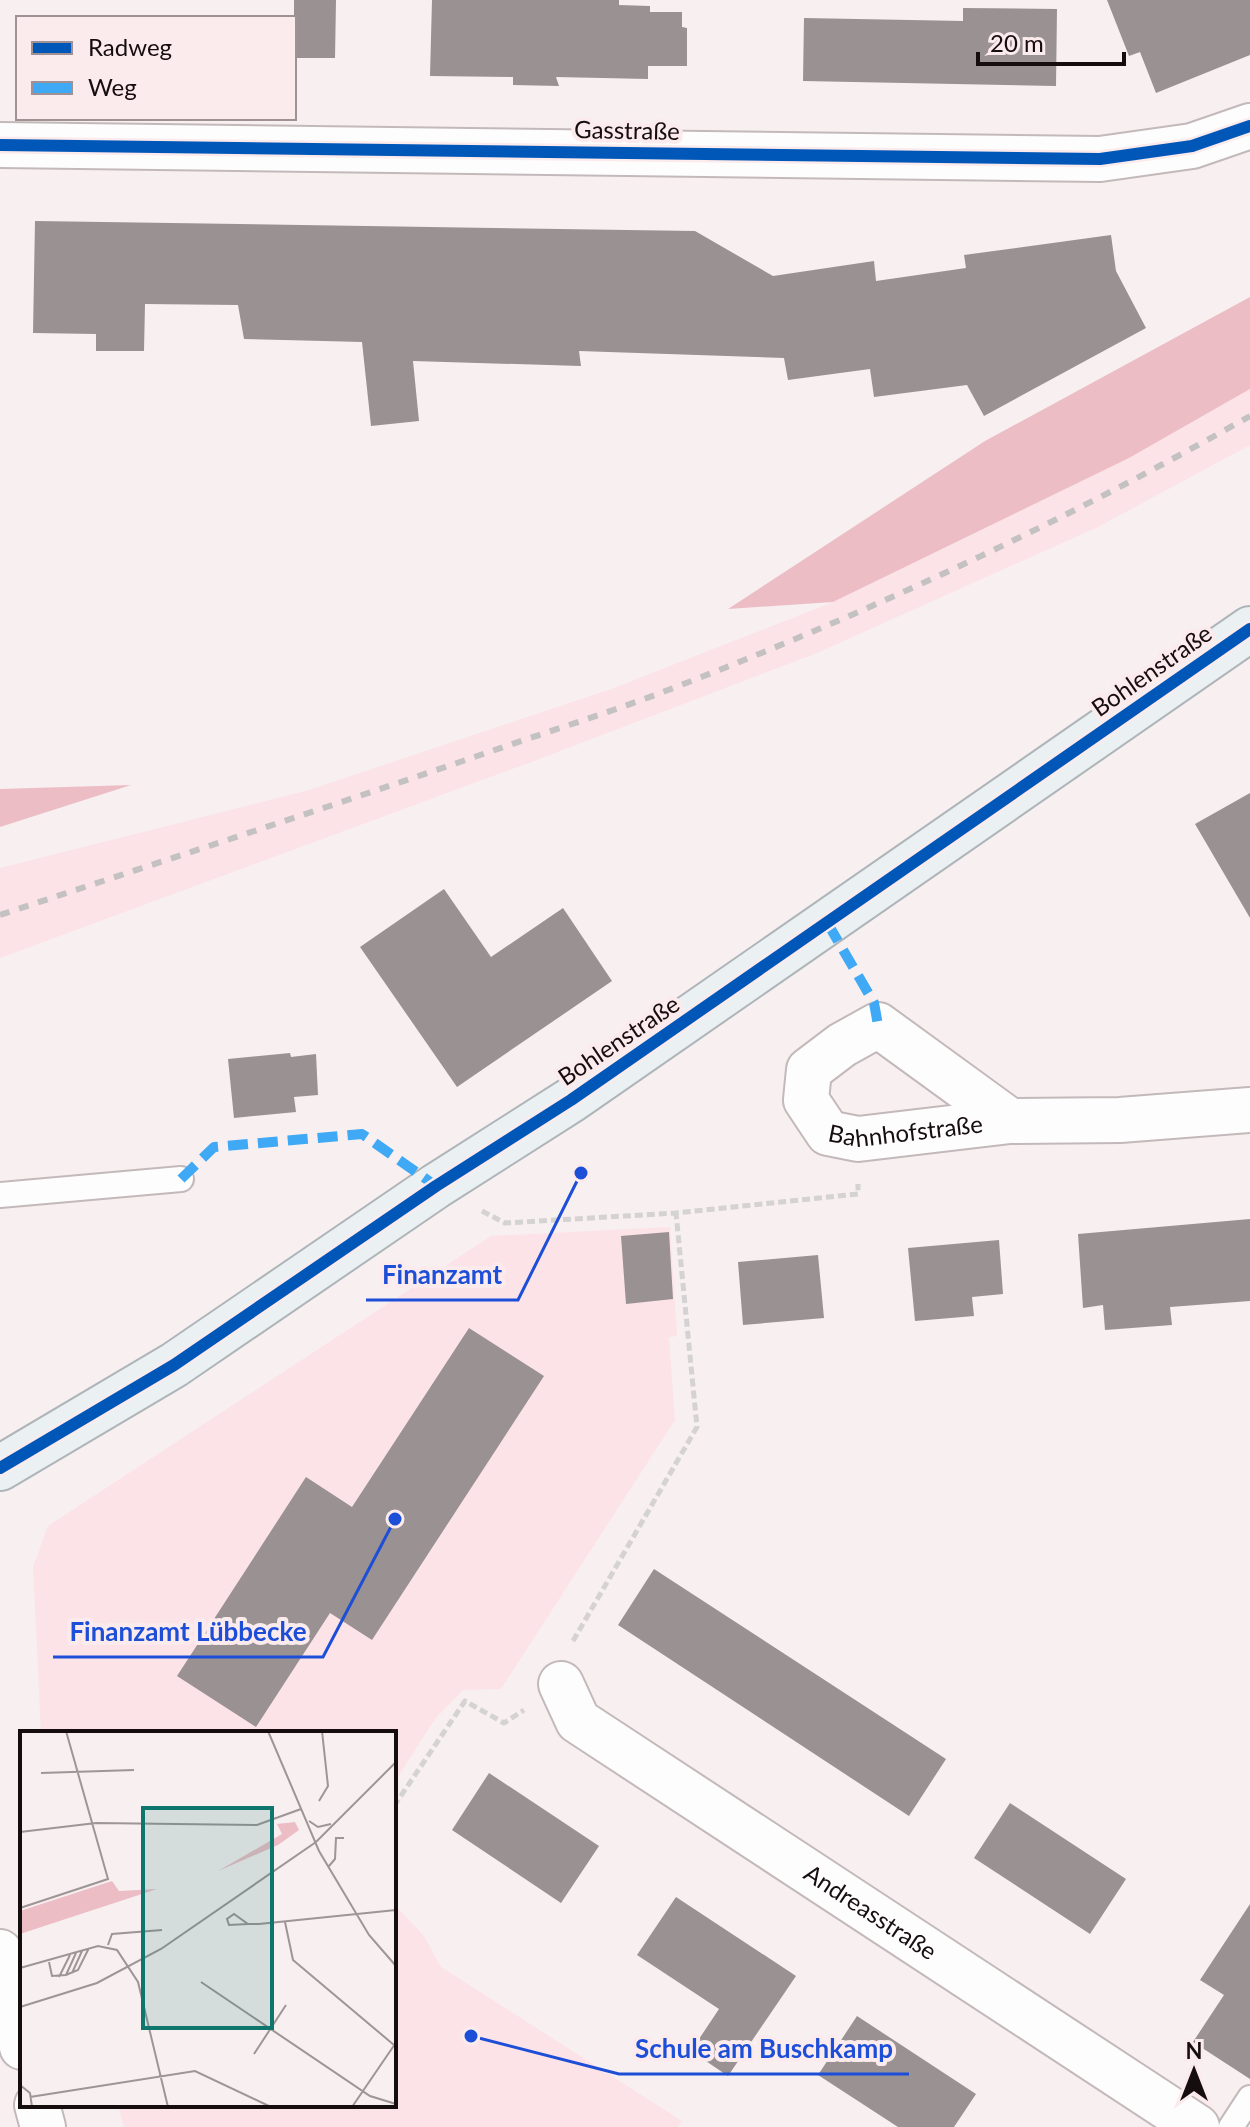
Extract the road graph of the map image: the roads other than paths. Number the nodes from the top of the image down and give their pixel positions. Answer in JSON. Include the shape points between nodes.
{"nodes":[{"id":1,"x":1250,"y":126,"type":"edge"},
{"id":2,"x":0,"y":145,"type":"edge"},
{"id":3,"x":1250,"y":629,"type":"edge"},
{"id":4,"x":1250,"y":1110,"type":"edge"},
{"id":5,"x":1010,"y":1121,"type":"junction"},
{"id":6,"x":181,"y":1179,"type":"dead end"},
{"id":7,"x":0,"y":1195,"type":"edge"},
{"id":8,"x":0,"y":1468,"type":"edge"},
{"id":9,"x":561,"y":1684,"type":"road end"},
{"id":10,"x":0,"y":1952,"type":"edge"},
{"id":11,"x":20,"y":2038,"type":"edge"},
{"id":12,"x":1250,"y":2098,"type":"edge"},
{"id":13,"x":38,"y":2107,"type":"edge"},
{"id":14,"x":43,"y":2127,"type":"edge"},
{"id":15,"x":1197,"y":2127,"type":"edge"},
{"id":16,"x":1231,"y":2127,"type":"edge"}],
"edges":[{"from":1,"to":2,"type":"street","name":"Gasstraße","via":[[1192,146],[1100,159]]},
{"from":3,"to":8,"type":"main road","name":"Bohlenstraße","via":[[571,1100],[174,1365]]},
{"from":4,"to":5,"type":"street","name":"Bahnhofstraße","via":[[1120,1120]]},
{"from":5,"to":5,"type":"street","name":"Bahnhofstraße","via":[[878,1025],[809,1070],[806,1100],[828,1133],[858,1139]]},
{"from":6,"to":7,"type":"lane"},
{"from":9,"to":15,"type":"street","name":"Andreasstraße","via":[[578,1721]]},
{"from":10,"to":11,"type":"street"},
{"from":12,"to":16,"type":"lane"},
{"from":13,"to":14,"type":"street"}]}
